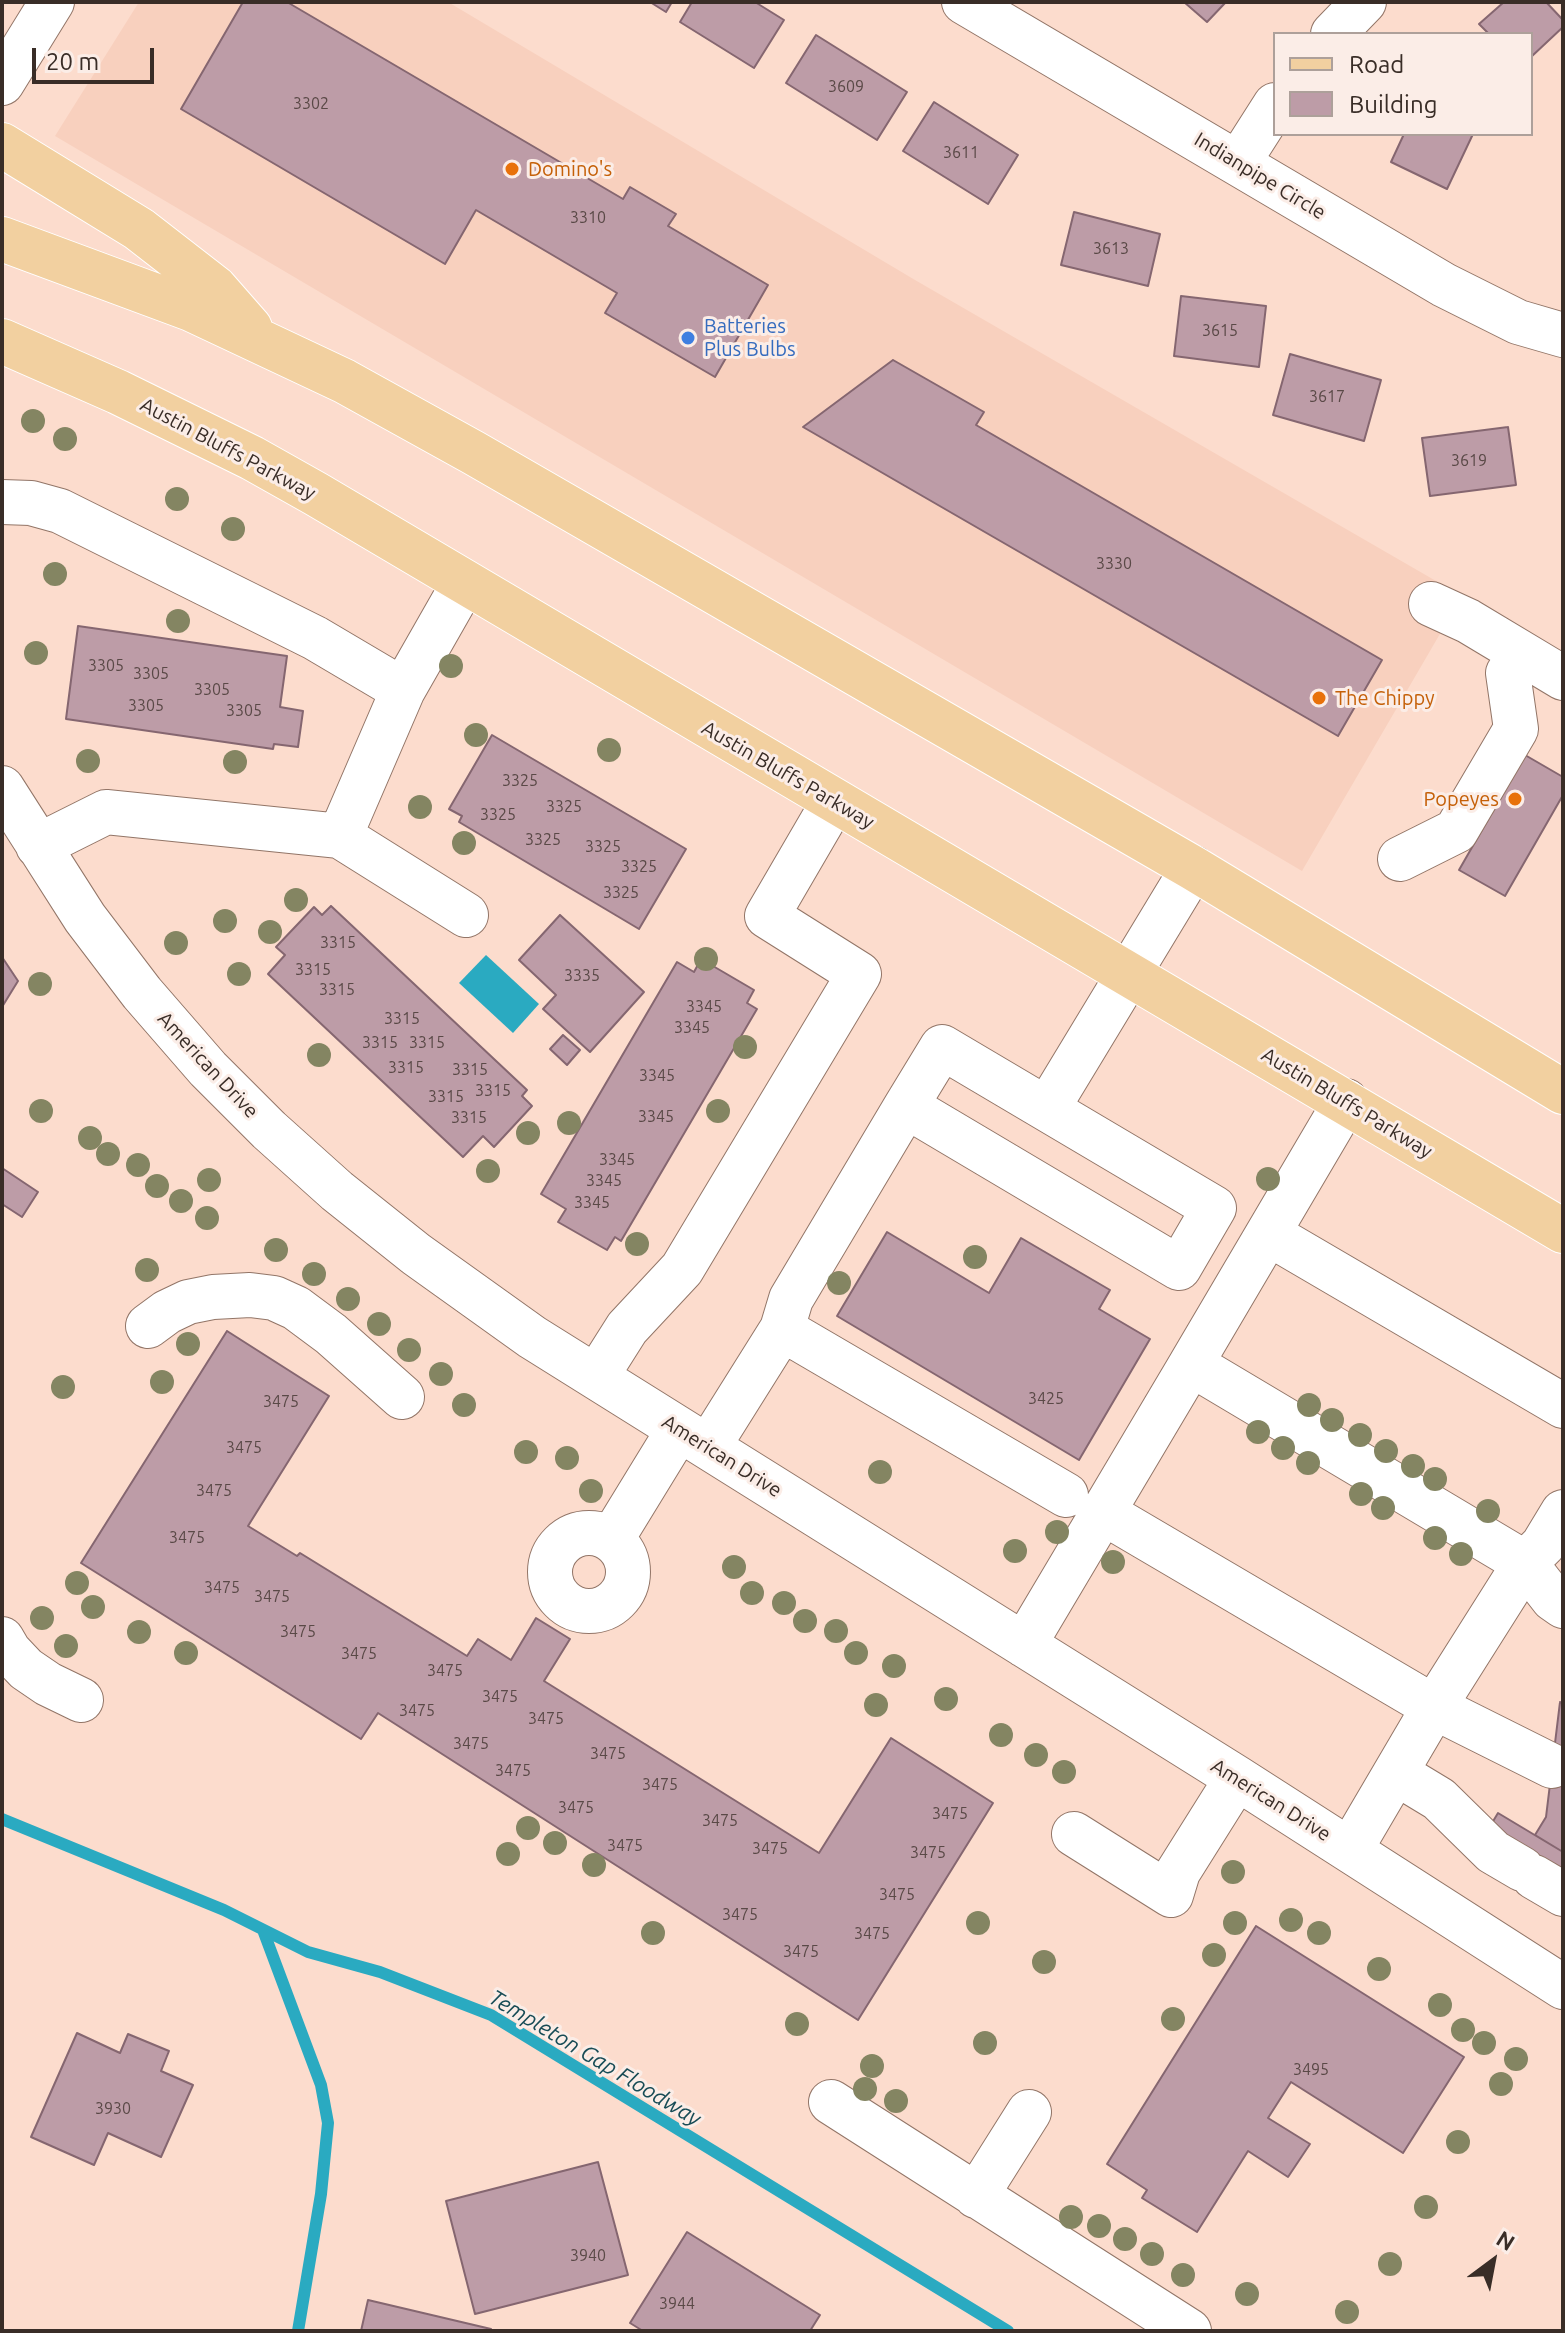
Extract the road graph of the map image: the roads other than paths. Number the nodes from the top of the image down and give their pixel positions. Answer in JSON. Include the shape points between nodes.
{"nodes":[{"id":1,"x":52,"y":2,"type":"edge"},
{"id":2,"x":964,"y":2,"type":"edge"},
{"id":3,"x":1364,"y":2,"type":"edge"},
{"id":4,"x":1335,"y":32,"type":"edge"},
{"id":5,"x":2,"y":83,"type":"edge"},
{"id":6,"x":1273,"y":108,"type":"edge"},
{"id":7,"x":2,"y":145,"type":"edge"},
{"id":8,"x":1238,"y":163,"type":"junction"},
{"id":9,"x":2,"y":239,"type":"edge"},
{"id":10,"x":1563,"y":335,"type":"edge"},
{"id":11,"x":2,"y":341,"type":"edge"},
{"id":12,"x":262,"y":342,"type":"junction"},
{"id":13,"x":2,"y":502,"type":"edge"},
{"id":14,"x":464,"y":583,"type":"junction"},
{"id":15,"x":1431,"y":604,"type":"dead end"},
{"id":16,"x":1508,"y":673,"type":"dead end"},
{"id":17,"x":1563,"y":678,"type":"edge"},
{"id":18,"x":403,"y":690,"type":"junction"},
{"id":19,"x":2,"y":788,"type":"edge"},
{"id":20,"x":834,"y":801,"type":"junction"},
{"id":21,"x":340,"y":836,"type":"junction"},
{"id":22,"x":38,"y":846,"type":"junction"},
{"id":23,"x":1400,"y":859,"type":"dead end"},
{"id":24,"x":1193,"y":868,"type":"junction"},
{"id":25,"x":466,"y":915,"type":"dead end"},
{"id":26,"x":1127,"y":974,"type":"junction"},
{"id":27,"x":1563,"y":1092,"type":"edge"},
{"id":28,"x":1346,"y":1101,"type":"junction"},
{"id":29,"x":906,"y":1106,"type":"junction"},
{"id":30,"x":1047,"y":1109,"type":"junction"},
{"id":31,"x":1563,"y":1231,"type":"edge"},
{"id":32,"x":1269,"y":1234,"type":"junction"},
{"id":33,"x":148,"y":1326,"type":"dead end"},
{"id":34,"x":782,"y":1329,"type":"junction"},
{"id":35,"x":1191,"y":1364,"type":"junction"},
{"id":36,"x":596,"y":1377,"type":"junction"},
{"id":37,"x":402,"y":1397,"type":"dead end"},
{"id":38,"x":1563,"y":1406,"type":"edge"},
{"id":39,"x":694,"y":1438,"type":"junction"},
{"id":40,"x":1085,"y":1504,"type":"junction"},
{"id":41,"x":1563,"y":1512,"type":"edge"},
{"id":42,"x":611,"y":1540,"type":"junction"},
{"id":43,"x":1525,"y":1563,"type":"junction"},
{"id":44,"x":1563,"y":1606,"type":"edge"},
{"id":45,"x":2,"y":1639,"type":"edge"},
{"id":46,"x":1024,"y":1645,"type":"junction"},
{"id":47,"x":81,"y":1700,"type":"dead end"},
{"id":48,"x":1434,"y":1707,"type":"junction"},
{"id":49,"x":1552,"y":1766,"type":"dead end"},
{"id":50,"x":1396,"y":1773,"type":"junction"},
{"id":51,"x":1237,"y":1778,"type":"junction"},
{"id":52,"x":1074,"y":1834,"type":"dead end"},
{"id":53,"x":1350,"y":1850,"type":"junction"},
{"id":54,"x":1540,"y":1880,"type":"edge"},
{"id":55,"x":1563,"y":1987,"type":"edge"},
{"id":56,"x":831,"y":2102,"type":"dead end"},
{"id":57,"x":1029,"y":2112,"type":"dead end"},
{"id":58,"x":976,"y":2196,"type":"junction"},
{"id":59,"x":1189,"y":2331,"type":"edge"}],
"edges":[{"from":1,"to":5,"type":"street"},
{"from":2,"to":8,"type":"street","name":"Indianpipe Circle"},
{"from":3,"to":4,"type":"street"},
{"from":6,"to":8,"type":"street"},
{"from":7,"to":12,"type":"main road","via":[[139,229],[215,288]]},
{"from":8,"to":10,"type":"street","name":"Indianpipe Circle","via":[[1444,285],[1518,322]]},
{"from":9,"to":12,"type":"main road","via":[[191,309]]},
{"from":11,"to":14,"type":"main road","name":"Austin Bluffs Parkway","via":[[252,458]]},
{"from":12,"to":24,"type":"main road","via":[[474,453]]},
{"from":13,"to":18,"type":"street","via":[[60,511],[315,638]]},
{"from":14,"to":18,"type":"street"},
{"from":14,"to":20,"type":"main road","name":"Austin Bluffs Parkway"},
{"from":15,"to":17,"type":"street"},
{"from":16,"to":23,"type":"street","via":[[1516,729],[1456,831]]},
{"from":18,"to":21,"type":"street"},
{"from":19,"to":22,"type":"street","name":"American Drive"},
{"from":20,"to":26,"type":"main road","name":"Austin Bluffs Parkway"},
{"from":20,"to":36,"type":"street","via":[[767,916],[859,974],[682,1269],[627,1328]]},
{"from":21,"to":22,"type":"street","via":[[106,812]]},
{"from":21,"to":25,"type":"street"},
{"from":22,"to":36,"type":"street","name":"American Drive","via":[[142,993],[269,1130],[416,1254]]},
{"from":24,"to":26,"type":"street"},
{"from":24,"to":27,"type":"main road"},
{"from":26,"to":28,"type":"main road","name":"Austin Bluffs Parkway"},
{"from":26,"to":30,"type":"street"},
{"from":28,"to":31,"type":"main road","name":"Austin Bluffs Parkway"},
{"from":28,"to":32,"type":"street"},
{"from":29,"to":30,"type":"street","via":[[942,1047]]},
{"from":29,"to":30,"type":"street","via":[[1179,1268],[1214,1208]]},
{"from":29,"to":34,"type":"street","via":[[791,1299]]},
{"from":32,"to":35,"type":"street"},
{"from":32,"to":38,"type":"street"},
{"from":33,"to":37,"type":"street","via":[[177,1307],[213,1297],[274,1298],[331,1334]]},
{"from":34,"to":39,"type":"street"},
{"from":34,"to":40,"type":"street"},
{"from":35,"to":40,"type":"street"},
{"from":35,"to":43,"type":"street"},
{"from":36,"to":39,"type":"street","name":"American Drive"},
{"from":39,"to":42,"type":"street"},
{"from":39,"to":46,"type":"street","name":"American Drive"},
{"from":40,"to":46,"type":"street"},
{"from":40,"to":48,"type":"street"},
{"from":41,"to":43,"type":"street"},
{"from":42,"to":42,"type":"street","via":[[625,1559],[622,1593],[601,1609],[576,1610],[556,1594],[550,1537],[590,1533]]},
{"from":43,"to":44,"type":"street"},
{"from":43,"to":48,"type":"street"},
{"from":45,"to":47,"type":"street","via":[[26,1669]]},
{"from":46,"to":51,"type":"street","name":"American Drive"},
{"from":48,"to":49,"type":"street"},
{"from":48,"to":50,"type":"street"},
{"from":50,"to":53,"type":"street"},
{"from":50,"to":54,"type":"street","via":[[1439,1799],[1484,1845]]},
{"from":51,"to":52,"type":"street","via":[[1178,1872],[1171,1895]]},
{"from":51,"to":53,"type":"street","name":"American Drive"},
{"from":53,"to":55,"type":"street","name":"American Drive"},
{"from":56,"to":58,"type":"street"},
{"from":57,"to":58,"type":"street"},
{"from":58,"to":59,"type":"street"}]}
